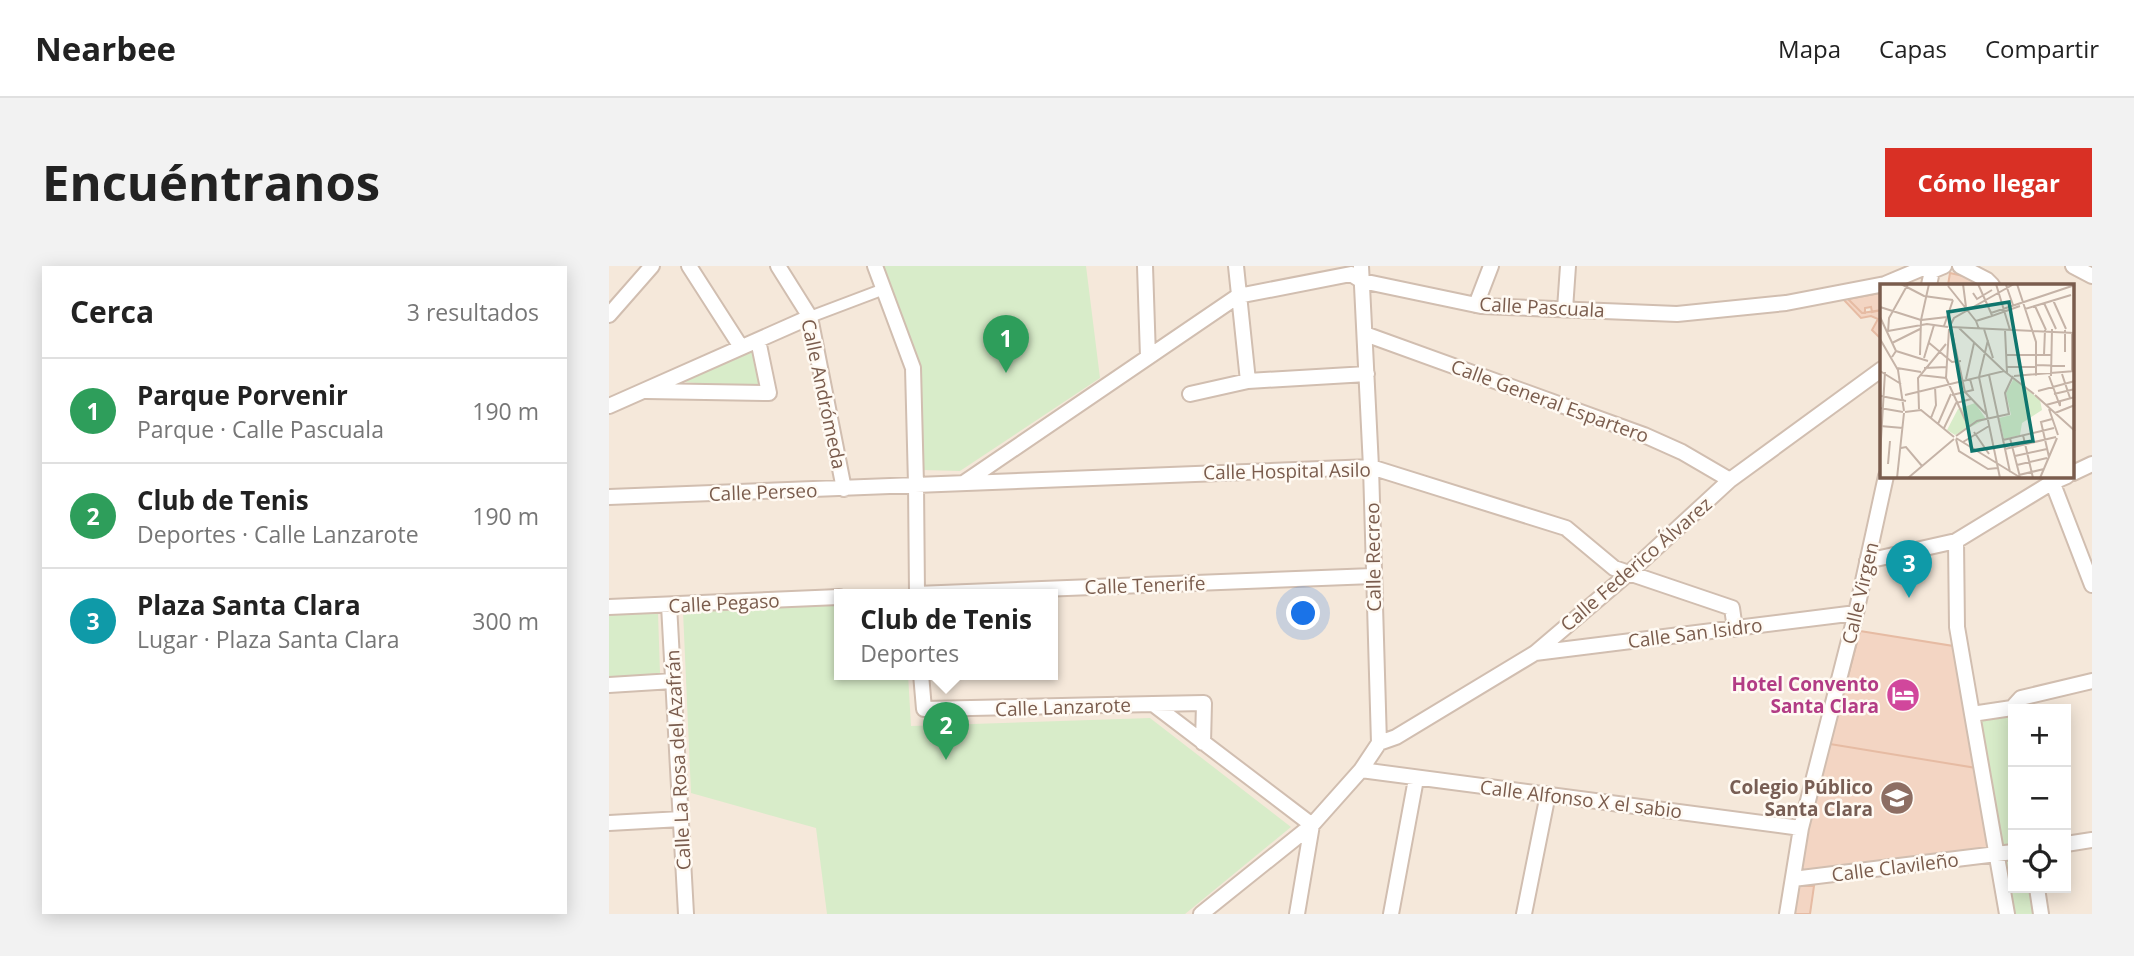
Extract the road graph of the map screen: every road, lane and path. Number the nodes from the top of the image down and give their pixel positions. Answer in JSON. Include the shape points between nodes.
{"nodes":[{"id":1,"x":652,"y":266,"type":"edge"},
{"id":2,"x":689,"y":266,"type":"edge"},
{"id":3,"x":778,"y":266,"type":"edge"},
{"id":4,"x":1145,"y":266,"type":"edge"},
{"id":5,"x":1236,"y":266,"type":"edge"},
{"id":6,"x":1491,"y":266,"type":"edge"},
{"id":7,"x":1568,"y":266,"type":"edge"},
{"id":8,"x":1960,"y":266,"type":"edge"},
{"id":9,"x":2073,"y":266,"type":"edge"},
{"id":10,"x":880,"y":267,"type":"edge"},
{"id":11,"x":1930,"y":271,"type":"edge"},
{"id":12,"x":1362,"y":274,"type":"edge"},
{"id":13,"x":2092,"y":276,"type":"edge"},
{"id":14,"x":1885,"y":284,"type":"edge"},
{"id":15,"x":1991,"y":284,"type":"edge"},
{"id":16,"x":1880,"y":285,"type":"edge"},
{"id":17,"x":884,"y":289,"type":"junction"},
{"id":18,"x":1238,"y":296,"type":"junction"},
{"id":19,"x":1476,"y":304,"type":"junction"},
{"id":20,"x":1565,"y":309,"type":"junction"},
{"id":21,"x":609,"y":315,"type":"edge"},
{"id":22,"x":810,"y":317,"type":"junction"},
{"id":23,"x":1365,"y":334,"type":"junction"},
{"id":24,"x":758,"y":340,"type":"junction"},
{"id":25,"x":741,"y":347,"type":"junction"},
{"id":26,"x":1148,"y":357,"type":"junction"},
{"id":27,"x":1880,"y":370,"type":"edge"},
{"id":28,"x":1367,"y":374,"type":"junction"},
{"id":29,"x":1248,"y":381,"type":"junction"},
{"id":30,"x":642,"y":391,"type":"junction"},
{"id":31,"x":1190,"y":394,"type":"dead end"},
{"id":32,"x":609,"y":406,"type":"edge"},
{"id":33,"x":2092,"y":464,"type":"edge"},
{"id":34,"x":1371,"y":467,"type":"junction"},
{"id":35,"x":2074,"y":473,"type":"edge"},
{"id":36,"x":1886,"y":478,"type":"edge"},
{"id":37,"x":1730,"y":480,"type":"junction"},
{"id":38,"x":2050,"y":480,"type":"edge"},
{"id":39,"x":965,"y":482,"type":"junction"},
{"id":40,"x":916,"y":484,"type":"junction"},
{"id":41,"x":844,"y":489,"type":"junction"},
{"id":42,"x":609,"y":497,"type":"edge"},
{"id":43,"x":1956,"y":541,"type":"junction"},
{"id":44,"x":1867,"y":561,"type":"junction"},
{"id":45,"x":1629,"y":573,"type":"junction"},
{"id":46,"x":1373,"y":576,"type":"junction"},
{"id":47,"x":2092,"y":585,"type":"edge"},
{"id":48,"x":916,"y":589,"type":"edge"},
{"id":49,"x":1043,"y":589,"type":"edge"},
{"id":50,"x":834,"y":597,"type":"edge"},
{"id":51,"x":669,"y":605,"type":"junction"},
{"id":52,"x":609,"y":607,"type":"edge"},
{"id":53,"x":1856,"y":612,"type":"junction"},
{"id":54,"x":1735,"y":629,"type":"junction"},
{"id":55,"x":1535,"y":653,"type":"junction"},
{"id":56,"x":922,"y":680,"type":"edge"},
{"id":57,"x":673,"y":681,"type":"junction"},
{"id":58,"x":2092,"y":681,"type":"edge"},
{"id":59,"x":609,"y":685,"type":"edge"},
{"id":60,"x":1153,"y":704,"type":"junction"},
{"id":61,"x":2018,"y":704,"type":"edge"},
{"id":62,"x":2008,"y":712,"type":"edge"},
{"id":63,"x":1972,"y":713,"type":"junction"},
{"id":64,"x":1203,"y":743,"type":"junction"},
{"id":65,"x":1378,"y":743,"type":"junction"},
{"id":66,"x":1361,"y":770,"type":"junction"},
{"id":67,"x":1416,"y":779,"type":"junction"},
{"id":68,"x":1548,"y":794,"type":"junction"},
{"id":69,"x":681,"y":819,"type":"junction"},
{"id":70,"x":609,"y":823,"type":"edge"},
{"id":71,"x":1313,"y":825,"type":"junction"},
{"id":72,"x":1801,"y":828,"type":"junction"},
{"id":73,"x":2092,"y":840,"type":"edge"},
{"id":74,"x":2071,"y":843,"type":"edge"},
{"id":75,"x":2008,"y":853,"type":"edge"},
{"id":76,"x":1997,"y":855,"type":"junction"},
{"id":77,"x":1793,"y":879,"type":"junction"},
{"id":78,"x":2038,"y":893,"type":"edge"},
{"id":79,"x":686,"y":914,"type":"edge"},
{"id":80,"x":1202,"y":914,"type":"edge"},
{"id":81,"x":1297,"y":914,"type":"edge"},
{"id":82,"x":1391,"y":914,"type":"edge"},
{"id":83,"x":1524,"y":914,"type":"edge"},
{"id":84,"x":1787,"y":914,"type":"edge"},
{"id":85,"x":2007,"y":914,"type":"edge"},
{"id":86,"x":2041,"y":914,"type":"edge"}],
"edges":[{"from":1,"to":21,"type":"street"},
{"from":2,"to":25,"type":"street"},
{"from":3,"to":22,"type":"street","name":"Calle Andrómeda"},
{"from":4,"to":26,"type":"street"},
{"from":5,"to":18,"type":"street"},
{"from":6,"to":19,"type":"street"},
{"from":7,"to":20,"type":"street"},
{"from":8,"to":15,"type":"street"},
{"from":9,"to":13,"type":"street"},
{"from":10,"to":17,"type":"street"},
{"from":11,"to":14,"type":"street","name":"Calle Pascuala"},
{"from":12,"to":18,"type":"street","name":"Calle Pascuala"},
{"from":12,"to":19,"type":"street","name":"Calle Pascuala"},
{"from":12,"to":23,"type":"street","name":"Calle Recreo"},
{"from":16,"to":20,"type":"street","name":"Calle Pascuala","via":[[1786,303],[1677,314]]},
{"from":17,"to":22,"type":"street"},
{"from":17,"to":40,"type":"street","via":[[913,368]]},
{"from":18,"to":26,"type":"street","name":"Calle Pascuala"},
{"from":18,"to":29,"type":"street"},
{"from":19,"to":20,"type":"street","name":"Calle Pascuala"},
{"from":22,"to":24,"type":"street"},
{"from":22,"to":41,"type":"street","name":"Calle Andrómeda"},
{"from":23,"to":28,"type":"street","name":"Calle Recreo"},
{"from":23,"to":37,"type":"street","name":"Calle General Espartero","via":[[1644,435]]},
{"from":24,"to":25,"type":"street"},
{"from":24,"to":30,"type":"street","via":[[769,393]]},
{"from":25,"to":30,"type":"street"},
{"from":26,"to":39,"type":"street","name":"Calle Pascuala"},
{"from":27,"to":37,"type":"street","name":"Calle Federico Álvarez"},
{"from":28,"to":29,"type":"street"},
{"from":28,"to":34,"type":"street","name":"Calle Recreo"},
{"from":29,"to":31,"type":"street"},
{"from":30,"to":32,"type":"street"},
{"from":33,"to":35,"type":"street"},
{"from":34,"to":39,"type":"street","name":"Calle Hospital Asilo"},
{"from":34,"to":45,"type":"street","name":"Calle Hospital Asilo","via":[[1566,528],[1614,568]]},
{"from":34,"to":46,"type":"street","name":"Calle Recreo"},
{"from":36,"to":44,"type":"street","name":"Calle Virgen"},
{"from":37,"to":45,"type":"street","name":"Calle Federico Álvarez"},
{"from":38,"to":43,"type":"street"},
{"from":38,"to":47,"type":"street"},
{"from":39,"to":40,"type":"street","name":"Calle Hospital Asilo"},
{"from":40,"to":41,"type":"street","name":"Calle Perseo"},
{"from":40,"to":48,"type":"street"},
{"from":41,"to":42,"type":"street","name":"Calle Perseo"},
{"from":43,"to":44,"type":"street"},
{"from":43,"to":63,"type":"street","via":[[1957,627]]},
{"from":44,"to":53,"type":"street","name":"Calle Virgen"},
{"from":45,"to":54,"type":"street","name":"Calle Hospital Asilo","via":[[1732,608]]},
{"from":45,"to":55,"type":"street","name":"Calle Federico Álvarez"},
{"from":46,"to":49,"type":"street","name":"Calle Tenerife"},
{"from":46,"to":65,"type":"street","name":"Calle Recreo"},
{"from":50,"to":51,"type":"street","name":"Calle Pegaso"},
{"from":51,"to":52,"type":"street","name":"Calle Pegaso"},
{"from":51,"to":57,"type":"street","name":"Calle La Rosa del Azafrán"},
{"from":53,"to":54,"type":"street","name":"Calle San Isidro"},
{"from":53,"to":72,"type":"street","name":"Calle Virgen"},
{"from":54,"to":55,"type":"street","name":"Calle San Isidro"},
{"from":55,"to":65,"type":"street","name":"Calle Federico Álvarez","via":[[1396,737]]},
{"from":56,"to":60,"type":"street","name":"Calle Lanzarote","via":[[924,709]]},
{"from":57,"to":59,"type":"street"},
{"from":57,"to":69,"type":"street","name":"Calle La Rosa del Azafrán"},
{"from":58,"to":61,"type":"street","via":[[2021,698]]},
{"from":60,"to":64,"type":"street","name":"Calle Lanzarote"},
{"from":60,"to":64,"type":"street","name":"Calle Lanzarote","via":[[1204,703]]},
{"from":62,"to":63,"type":"street"},
{"from":63,"to":76,"type":"street"},
{"from":64,"to":71,"type":"street","name":"Calle Lanzarote"},
{"from":65,"to":66,"type":"street"},
{"from":66,"to":67,"type":"street","name":"Calle Alfonso X el sabio"},
{"from":66,"to":71,"type":"street"},
{"from":67,"to":68,"type":"street","name":"Calle Alfonso X el sabio"},
{"from":67,"to":82,"type":"street"},
{"from":68,"to":72,"type":"street","name":"Calle Alfonso X el sabio"},
{"from":68,"to":83,"type":"street"},
{"from":69,"to":70,"type":"street"},
{"from":69,"to":79,"type":"street","name":"Calle La Rosa del Azafrán"},
{"from":71,"to":80,"type":"street"},
{"from":71,"to":81,"type":"street"},
{"from":72,"to":77,"type":"street","name":"Calle Virgen"},
{"from":73,"to":74,"type":"street"},
{"from":75,"to":76,"type":"street","name":"Calle Clavileño"},
{"from":76,"to":77,"type":"street","name":"Calle Clavileño"},
{"from":76,"to":85,"type":"street"},
{"from":77,"to":84,"type":"street","name":"Calle Virgen"},
{"from":78,"to":86,"type":"street"}]}
